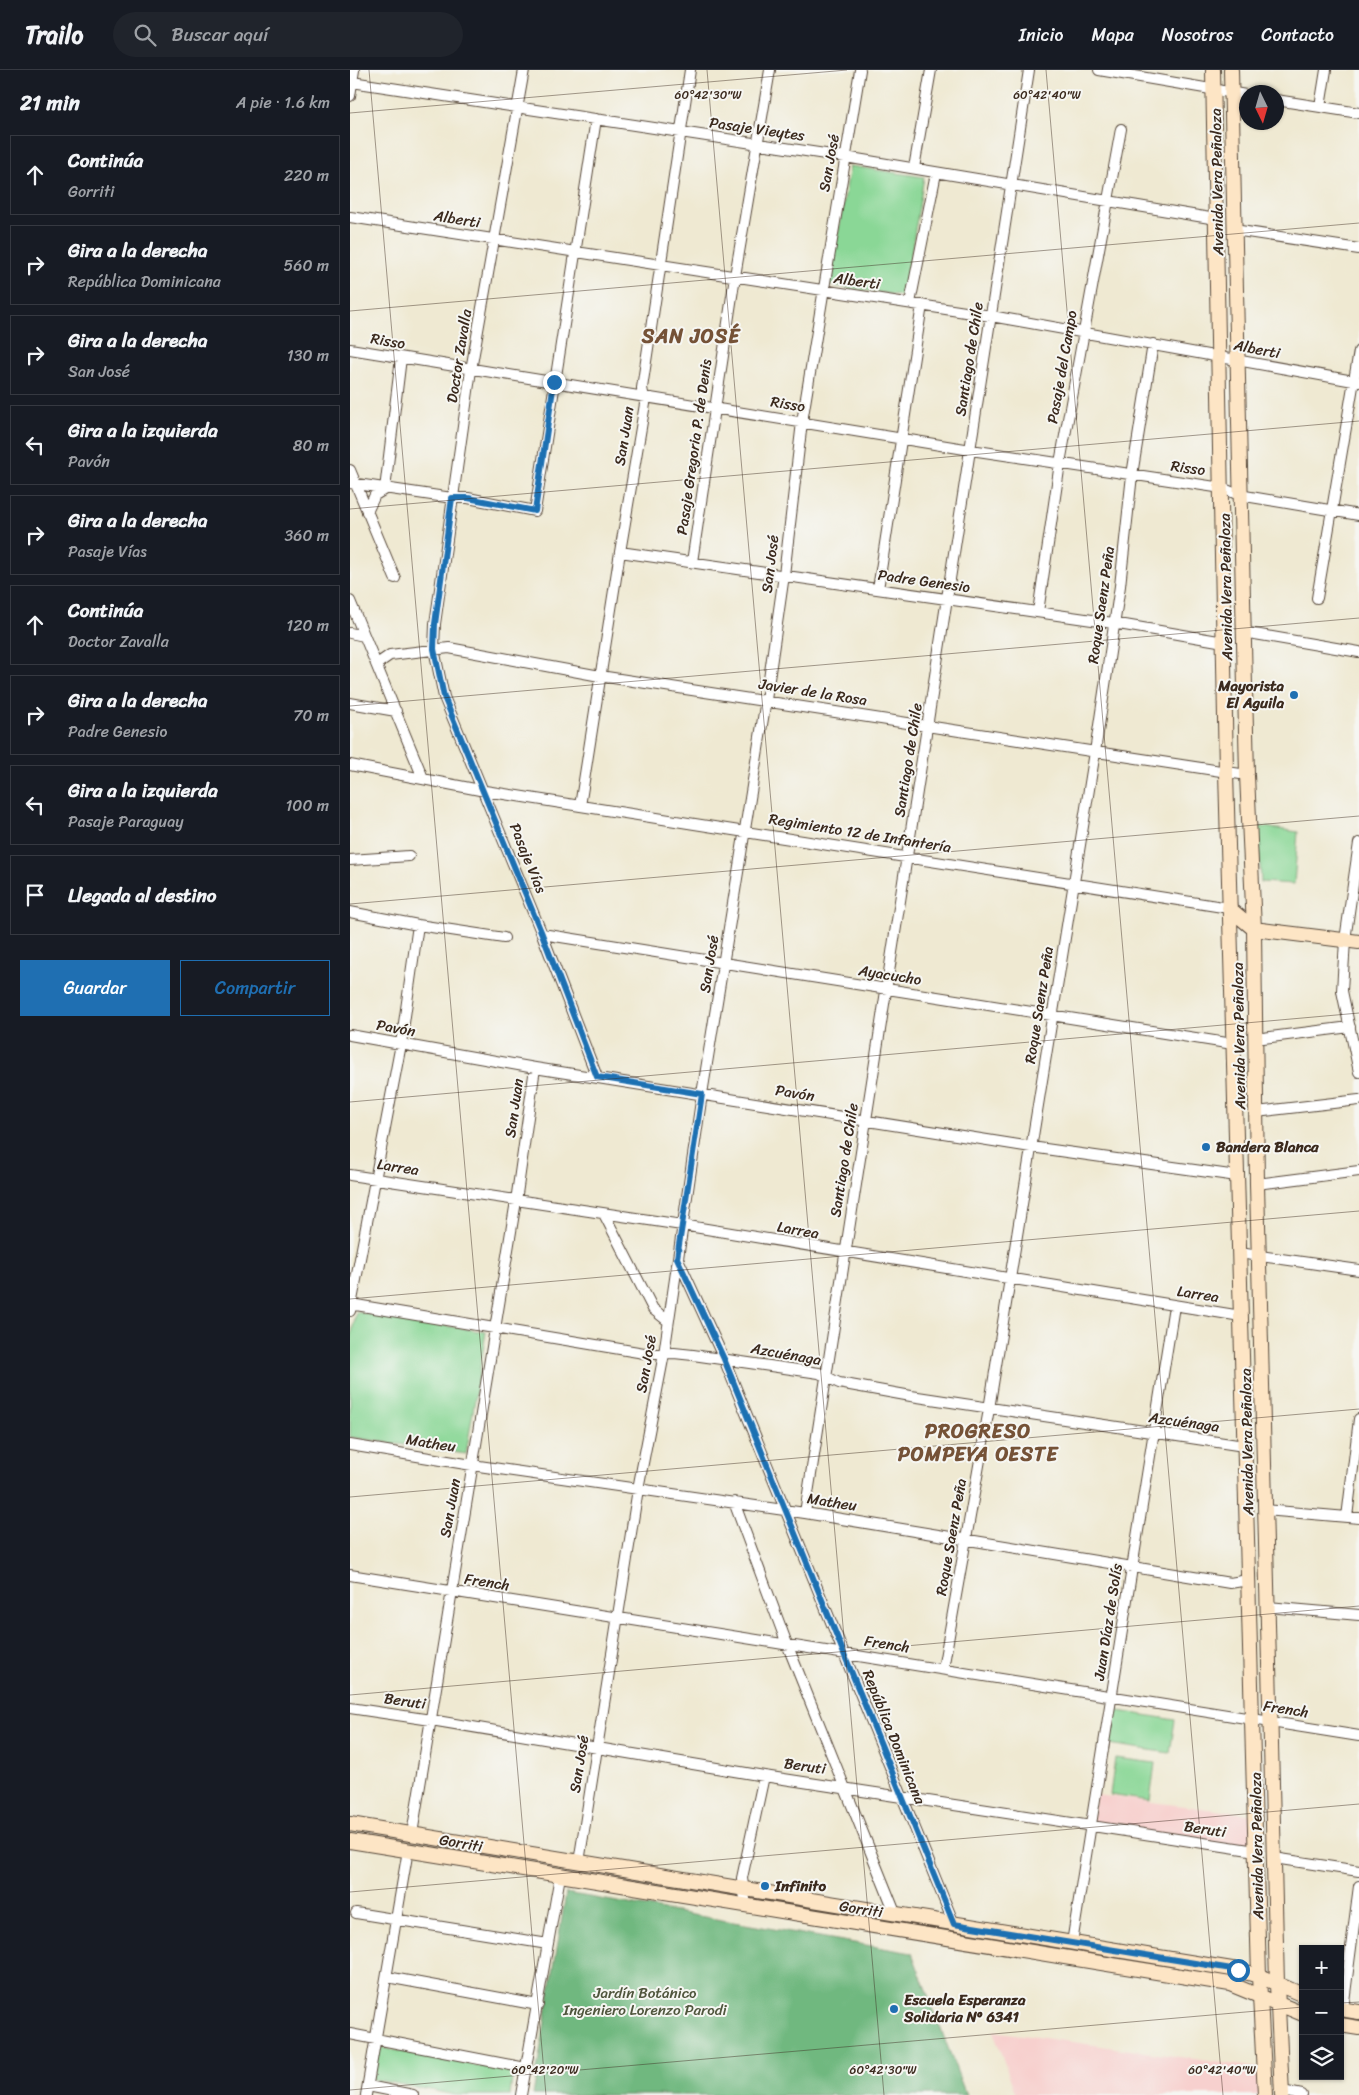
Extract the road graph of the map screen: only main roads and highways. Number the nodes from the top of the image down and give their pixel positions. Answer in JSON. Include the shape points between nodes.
{"nodes":[{"id":1,"x":1213,"y":70,"type":"edge"},
{"id":2,"x":1231,"y":70,"type":"edge"},
{"id":3,"x":1229,"y":908,"type":"junction"},
{"id":4,"x":1254,"y":929,"type":"junction"},
{"id":5,"x":1352,"y":941,"type":"edge"},
{"id":6,"x":350,"y":1824,"type":"edge"},
{"id":7,"x":350,"y":1841,"type":"edge"},
{"id":8,"x":1259,"y":1976,"type":"junction"},
{"id":9,"x":1277,"y":1984,"type":"junction"},
{"id":10,"x":1299,"y":1993,"type":"edge"},
{"id":11,"x":1260,"y":1995,"type":"junction"},
{"id":12,"x":1279,"y":2003,"type":"junction"},
{"id":13,"x":1344,"y":2009,"type":"edge"},
{"id":14,"x":1299,"y":2012,"type":"edge"},
{"id":15,"x":1359,"y":2012,"type":"edge"},
{"id":16,"x":1344,"y":2026,"type":"edge"},
{"id":17,"x":1359,"y":2028,"type":"edge"},
{"id":18,"x":1282,"y":2093,"type":"edge"},
{"id":19,"x":1265,"y":2095,"type":"edge"}],
"edges":[{"from":1,"to":3,"type":"main road","name":"Avenida Vera Peñaloza"},
{"from":2,"to":4,"type":"main road","name":"Avenida Vera Peñaloza","via":[[1239,495]]},
{"from":3,"to":4,"type":"main road"},
{"from":3,"to":8,"type":"main road","name":"Avenida Vera Peñaloza"},
{"from":4,"to":5,"type":"main road"},
{"from":4,"to":9,"type":"main road","name":"Avenida Vera Peñaloza","via":[[1257,1184]]},
{"from":6,"to":8,"type":"main road","name":"Gorriti"},
{"from":7,"to":11,"type":"main road","name":"Gorriti","via":[[1185,1976],[1230,1984]]},
{"from":8,"to":9,"type":"main road","name":"Gorriti"},
{"from":8,"to":11,"type":"main road","name":"Avenida Vera Peñaloza"},
{"from":9,"to":10,"type":"main road","name":"Gorriti"},
{"from":9,"to":12,"type":"main road","name":"Avenida Vera Peñaloza"},
{"from":11,"to":12,"type":"main road","name":"Gorriti"},
{"from":11,"to":19,"type":"main road","name":"Avenida Vera Peñaloza"},
{"from":12,"to":14,"type":"main road","name":"Gorriti"},
{"from":12,"to":18,"type":"main road","name":"Avenida Vera Peñaloza"},
{"from":13,"to":15,"type":"main road"},
{"from":16,"to":17,"type":"main road"}]}
